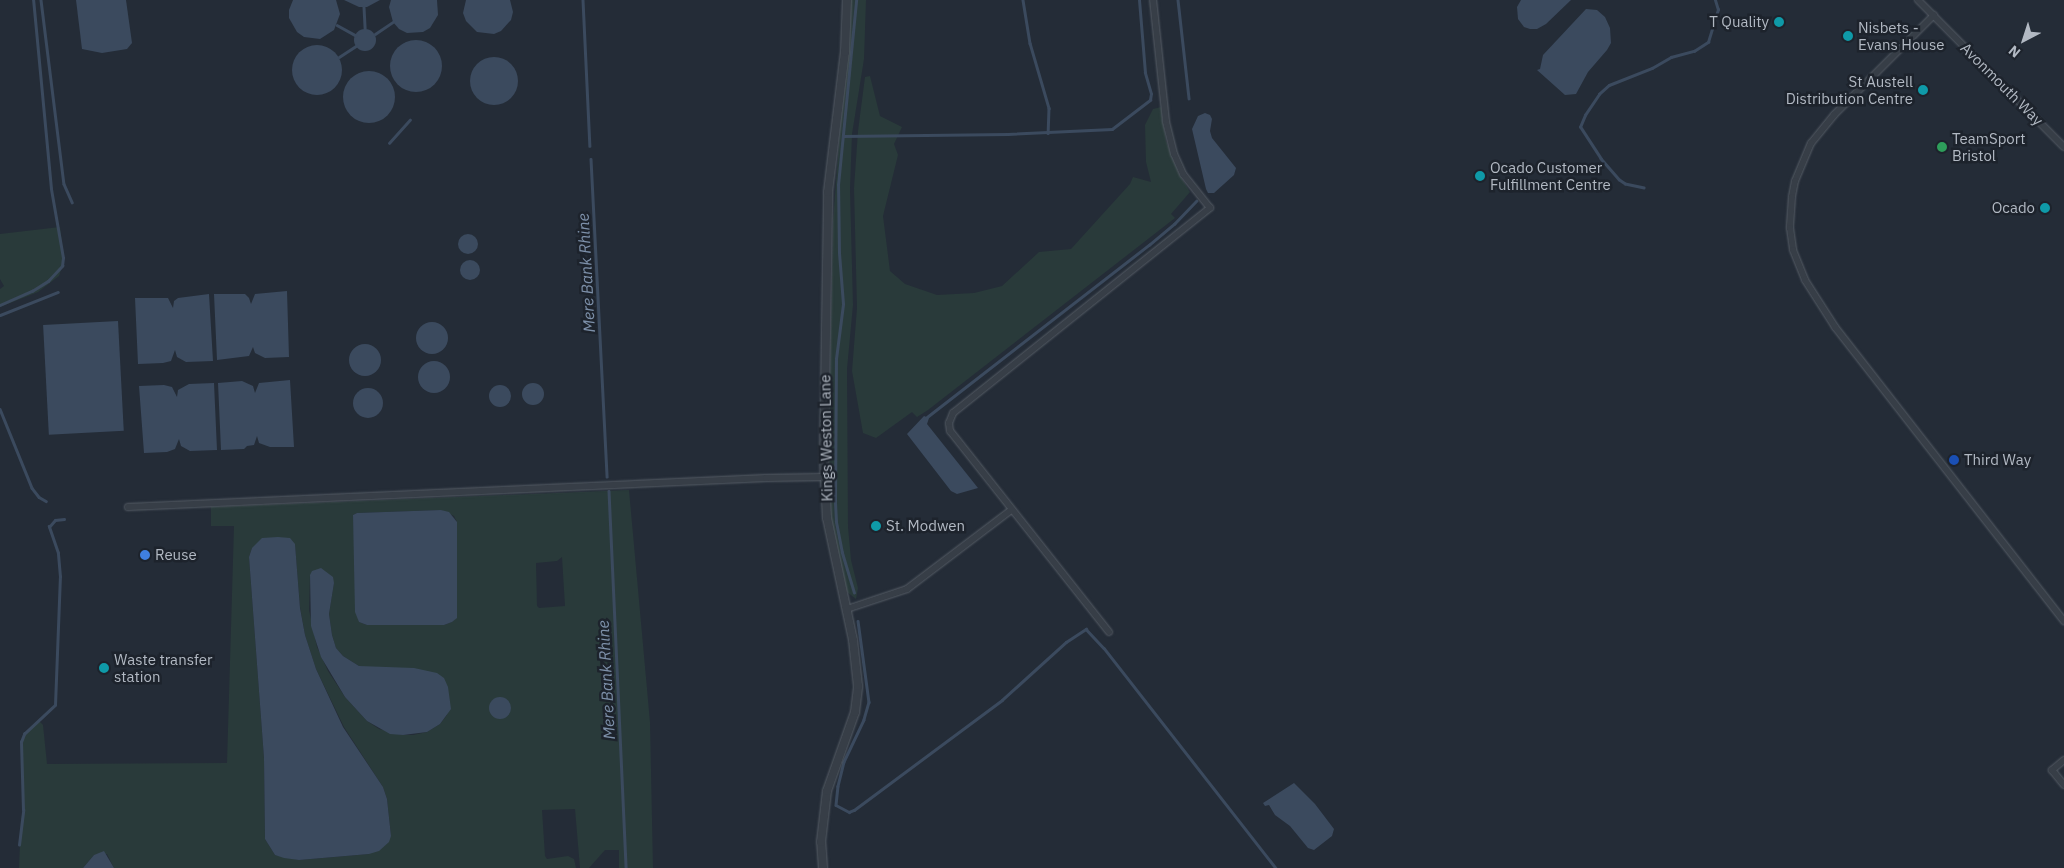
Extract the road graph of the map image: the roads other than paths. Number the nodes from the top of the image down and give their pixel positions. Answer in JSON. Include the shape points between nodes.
{"nodes":[{"id":1,"x":847,"y":0,"type":"edge"},
{"id":2,"x":1153,"y":0,"type":"edge"},
{"id":3,"x":1918,"y":0,"type":"edge"},
{"id":4,"x":1934,"y":15,"type":"junction"},
{"id":5,"x":2064,"y":147,"type":"edge"},
{"id":6,"x":825,"y":477,"type":"junction"},
{"id":7,"x":128,"y":507,"type":"dead end"},
{"id":8,"x":1011,"y":510,"type":"junction"},
{"id":9,"x":847,"y":609,"type":"junction"},
{"id":10,"x":2064,"y":621,"type":"edge"},
{"id":11,"x":1109,"y":632,"type":"dead end"},
{"id":12,"x":2064,"y":760,"type":"edge"},
{"id":13,"x":2064,"y":786,"type":"edge"},
{"id":14,"x":823,"y":868,"type":"edge"}],
"edges":[{"from":1,"to":6,"type":"street","name":"Kings Weston Lane","via":[[845,52],[828,192]]},
{"from":2,"to":8,"type":"street","via":[[1166,121],[1174,154],[1183,174],[1210,208],[953,413],[948,423],[950,431]]},
{"from":3,"to":4,"type":"street","name":"Avonmouth Way"},
{"from":4,"to":5,"type":"street","name":"Avonmouth Way"},
{"from":4,"to":10,"type":"street","via":[[1834,114],[1812,143],[1795,181],[1791,239],[1805,280],[1835,327]]},
{"from":6,"to":7,"type":"street"},
{"from":6,"to":9,"type":"street","name":"Kings Weston Lane","via":[[832,544]]},
{"from":8,"to":9,"type":"street","via":[[907,589]]},
{"from":8,"to":11,"type":"street"},
{"from":9,"to":14,"type":"street","name":"Kings Weston Lane","via":[[858,686],[855,712],[827,791],[821,842]]},
{"from":12,"to":13,"type":"street","via":[[2052,770]]}]}
